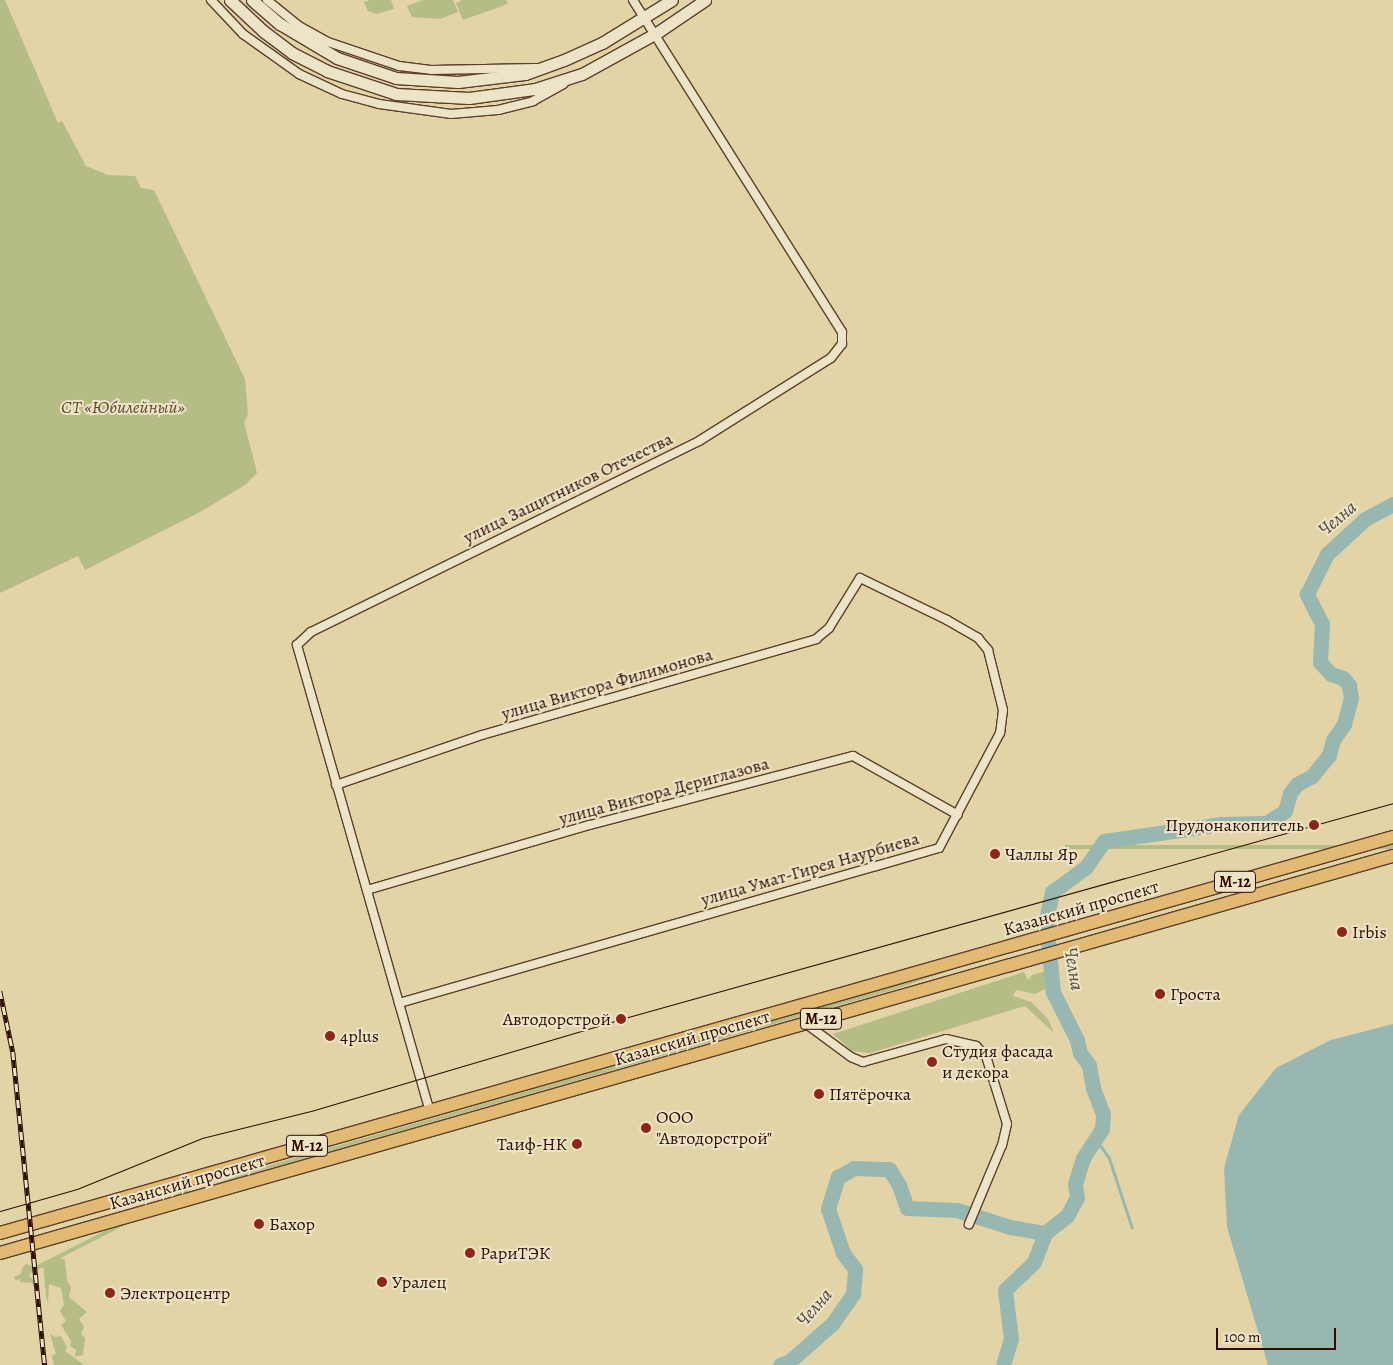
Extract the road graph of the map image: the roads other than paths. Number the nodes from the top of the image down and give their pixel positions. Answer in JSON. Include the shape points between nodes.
{"nodes":[{"id":1,"x":211,"y":0,"type":"edge"},
{"id":2,"x":230,"y":0,"type":"edge"},
{"id":3,"x":252,"y":0,"type":"edge"},
{"id":4,"x":267,"y":0,"type":"edge"},
{"id":5,"x":633,"y":0,"type":"edge"},
{"id":6,"x":671,"y":0,"type":"edge"},
{"id":7,"x":705,"y":0,"type":"edge"},
{"id":8,"x":644,"y":17,"type":"junction"},
{"id":9,"x":654,"y":34,"type":"junction"},
{"id":10,"x":543,"y":68,"type":"junction"},
{"id":11,"x":582,"y":74,"type":"junction"},
{"id":12,"x":860,"y":578,"type":"joint"},
{"id":13,"x":336,"y":786,"type":"junction"},
{"id":14,"x":958,"y":815,"type":"junction"},
{"id":15,"x":1393,"y":837,"type":"edge"},
{"id":16,"x":1393,"y":856,"type":"edge"},
{"id":17,"x":368,"y":890,"type":"junction"},
{"id":18,"x":954,"y":962,"type":"junction"},
{"id":19,"x":958,"y":978,"type":"junction"},
{"id":20,"x":399,"y":1003,"type":"junction"},
{"id":21,"x":805,"y":1023,"type":"junction"},
{"id":22,"x":430,"y":1112,"type":"junction"},
{"id":23,"x":219,"y":1170,"type":"junction"},
{"id":24,"x":219,"y":1192,"type":"junction"},
{"id":25,"x":969,"y":1224,"type":"dead end"},
{"id":26,"x":0,"y":1233,"type":"edge"},
{"id":27,"x":0,"y":1253,"type":"edge"}],
"edges":[{"from":1,"to":11,"type":"street","via":[[243,34],[299,74],[342,94],[378,104],[451,114],[498,110],[533,101]]},
{"from":2,"to":11,"type":"main road","via":[[263,32],[292,53],[327,71],[396,94],[469,98],[499,95],[535,89]]},
{"from":3,"to":10,"type":"main road","via":[[306,43],[337,58],[396,78],[468,82],[515,76]]},
{"from":4,"to":10,"type":"street","via":[[300,26],[328,42],[399,66],[431,70]]},
{"from":5,"to":8,"type":"street"},
{"from":6,"to":8,"type":"main road"},
{"from":7,"to":9,"type":"main road"},
{"from":8,"to":9,"type":"street"},
{"from":8,"to":10,"type":"main road","via":[[582,52]]},
{"from":9,"to":11,"type":"main road"},
{"from":9,"to":13,"type":"street","name":"улица Защитников Отечества","via":[[842,332],[841,348],[831,358],[699,441],[310,632],[300,640],[296,651]]},
{"from":12,"to":13,"type":"street","name":"улица Виктора Филимонова","via":[[829,628],[816,639],[482,735]]},
{"from":12,"to":14,"type":"street","name":"улица Умат-Гирея Наурбиева","via":[[947,620],[978,638],[988,650],[1003,710],[1000,733]]},
{"from":13,"to":17,"type":"street"},
{"from":14,"to":17,"type":"street","name":"улица Виктора Дериглазова","via":[[853,756],[590,825]]},
{"from":14,"to":20,"type":"street","name":"улица Умат-Гирея Наурбиева","via":[[939,848]]},
{"from":15,"to":18,"type":"main road","name":"Казанский проспект","number":"М-12"},
{"from":16,"to":19,"type":"main road","name":"Казанский проспект","number":"М-12","via":[[1082,946]]},
{"from":17,"to":20,"type":"street"},
{"from":18,"to":19,"type":"main road","via":[[970,966]]},
{"from":18,"to":22,"type":"main road","name":"Казанский проспект","number":"М-12"},
{"from":19,"to":21,"type":"main road","name":"Казанский проспект","number":"М-12"},
{"from":20,"to":22,"type":"street"},
{"from":21,"to":24,"type":"main road","name":"Казанский проспект","number":"М-12"},
{"from":21,"to":25,"type":"street","via":[[851,1057],[863,1062],[946,1039],[976,1046],[986,1056],[1007,1124],[1002,1145]]},
{"from":22,"to":23,"type":"main road","name":"Казанский проспект","number":"М-12"},
{"from":23,"to":24,"type":"main road","via":[[210,1184]]},
{"from":23,"to":26,"type":"main road","name":"Казанский проспект","number":"М-12"},
{"from":24,"to":27,"type":"main road","name":"Казанский проспект","number":"М-12"}]}
